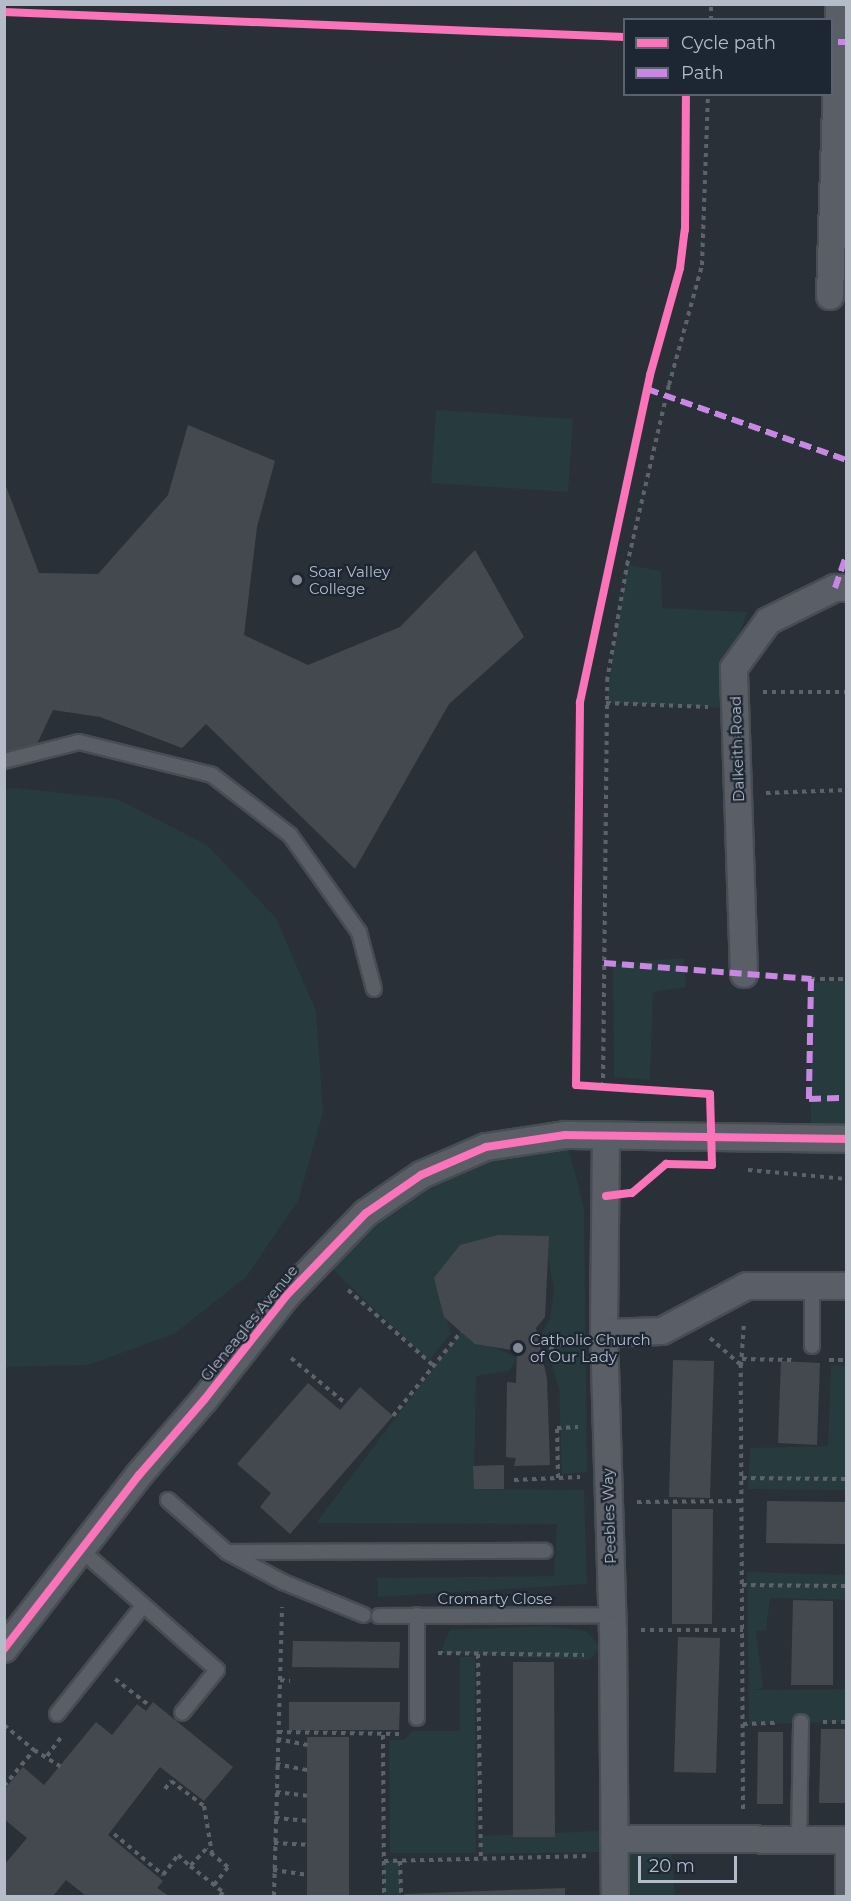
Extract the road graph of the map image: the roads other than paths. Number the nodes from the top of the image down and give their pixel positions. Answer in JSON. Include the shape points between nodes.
{"nodes":[{"id":1,"x":839,"y":4,"type":"edge"},
{"id":2,"x":830,"y":296,"type":"dead end"},
{"id":3,"x":846,"y":588,"type":"edge"},
{"id":4,"x":4,"y":761,"type":"edge"},
{"id":5,"x":744,"y":974,"type":"dead end"},
{"id":6,"x":374,"y":989,"type":"dead end"},
{"id":7,"x":606,"y":1136,"type":"junction"},
{"id":8,"x":846,"y":1139,"type":"edge"},
{"id":9,"x":812,"y":1286,"type":"junction"},
{"id":10,"x":846,"y":1286,"type":"edge"},
{"id":11,"x":604,"y":1333,"type":"junction"},
{"id":12,"x":812,"y":1346,"type":"dead end"},
{"id":13,"x":168,"y":1500,"type":"dead end"},
{"id":14,"x":81,"y":1550,"type":"junction"},
{"id":15,"x":545,"y":1551,"type":"dead end"},
{"id":16,"x":227,"y":1552,"type":"junction"},
{"id":17,"x":143,"y":1606,"type":"junction"},
{"id":18,"x":417,"y":1615,"type":"junction"},
{"id":19,"x":364,"y":1616,"type":"dead end"},
{"id":20,"x":379,"y":1616,"type":"dead end"},
{"id":21,"x":612,"y":1633,"type":"junction"},
{"id":22,"x":4,"y":1649,"type":"edge"},
{"id":23,"x":182,"y":1713,"type":"dead end"},
{"id":24,"x":57,"y":1714,"type":"dead end"},
{"id":25,"x":417,"y":1718,"type":"road end"},
{"id":26,"x":801,"y":1722,"type":"dead end"},
{"id":27,"x":799,"y":1840,"type":"junction"},
{"id":28,"x":845,"y":1840,"type":"edge"},
{"id":29,"x":614,"y":1847,"type":"junction"},
{"id":30,"x":615,"y":1896,"type":"edge"},
{"id":31,"x":843,"y":1896,"type":"edge"}],
"edges":[{"from":1,"to":2,"type":"street"},
{"from":3,"to":5,"type":"street","name":"Dalkeith Road","via":[[835,588],[768,621],[734,668]]},
{"from":4,"to":6,"type":"lane","via":[[79,742],[212,775],[290,835],[359,932]]},
{"from":7,"to":8,"type":"street","name":"Gleneagles Avenue"},
{"from":7,"to":11,"type":"street","name":"Peebles Way"},
{"from":7,"to":14,"type":"street","name":"Gleneagles Avenue","via":[[565,1135],[486,1147],[421,1176],[366,1213],[286,1296]]},
{"from":9,"to":10,"type":"street"},
{"from":9,"to":11,"type":"street","via":[[747,1286],[662,1331]]},
{"from":9,"to":12,"type":"lane"},
{"from":11,"to":21,"type":"street","name":"Peebles Way"},
{"from":13,"to":16,"type":"lane"},
{"from":14,"to":17,"type":"lane"},
{"from":14,"to":22,"type":"street","name":"Gleneagles Avenue"},
{"from":15,"to":16,"type":"lane"},
{"from":16,"to":19,"type":"lane","via":[[283,1582]]},
{"from":17,"to":23,"type":"lane","via":[[217,1670]]},
{"from":17,"to":24,"type":"lane"},
{"from":18,"to":20,"type":"lane","name":"Cromarty Close"},
{"from":18,"to":21,"type":"lane","name":"Cromarty Close"},
{"from":18,"to":25,"type":"lane"},
{"from":21,"to":29,"type":"street","name":"Peebles Way"},
{"from":26,"to":27,"type":"lane"},
{"from":27,"to":28,"type":"street"},
{"from":27,"to":29,"type":"street"},
{"from":28,"to":31,"type":"lane"},
{"from":29,"to":30,"type":"street","name":"Peebles Way"}]}
